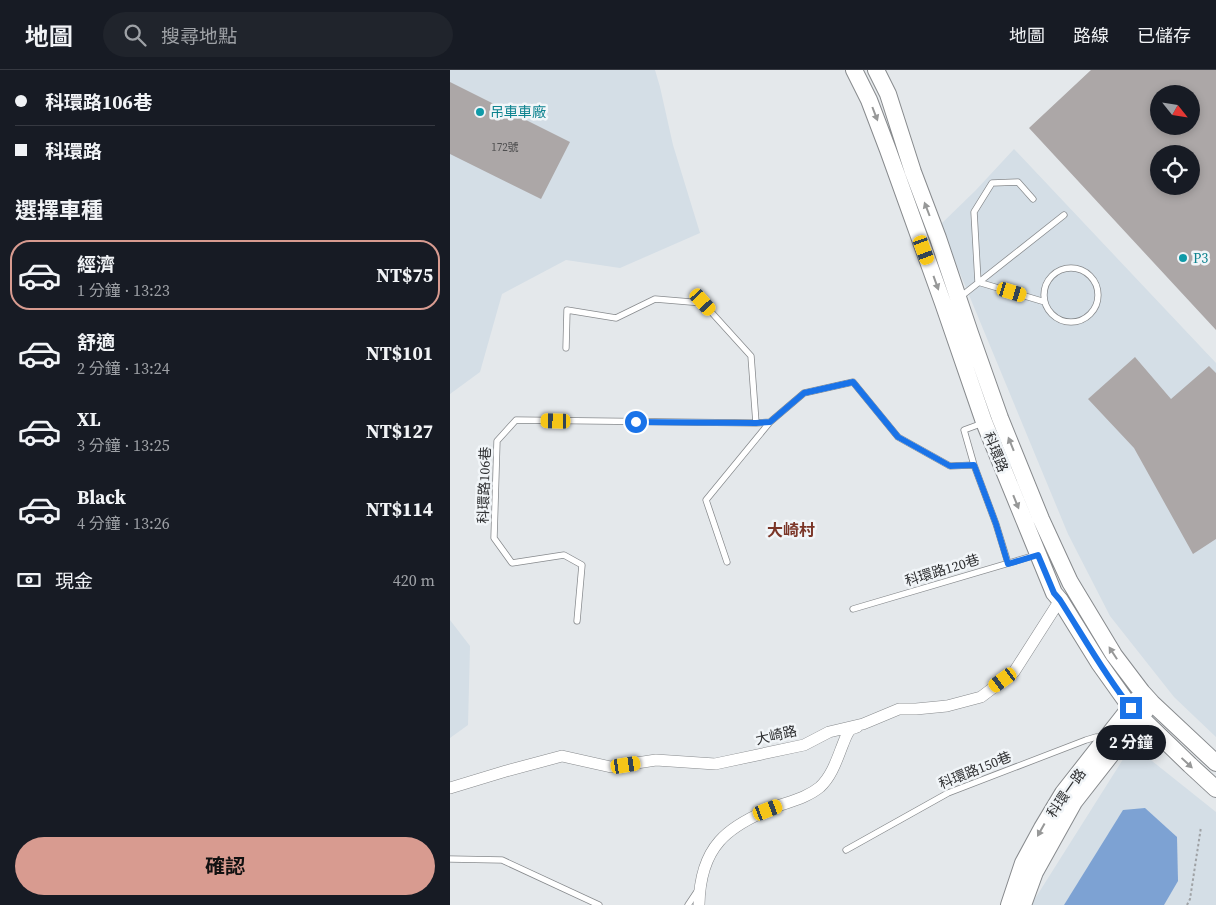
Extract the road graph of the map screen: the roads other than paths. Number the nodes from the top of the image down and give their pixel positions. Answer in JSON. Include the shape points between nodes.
{"nodes":[{"id":1,"x":854,"y":70,"type":"edge"},
{"id":2,"x":876,"y":70,"type":"edge"},
{"id":3,"x":1032,"y":199,"type":"dead end"},
{"id":4,"x":1064,"y":215,"type":"dead end"},
{"id":5,"x":978,"y":282,"type":"junction"},
{"id":6,"x":950,"y":301,"type":"junction"},
{"id":7,"x":1045,"y":302,"type":"junction"},
{"id":8,"x":566,"y":348,"type":"dead end"},
{"id":9,"x":1000,"y":418,"type":"junction"},
{"id":10,"x":770,"y":422,"type":"junction"},
{"id":11,"x":984,"y":422,"type":"junction"},
{"id":12,"x":756,"y":423,"type":"junction"},
{"id":13,"x":974,"y":465,"type":"junction"},
{"id":14,"x":1038,"y":555,"type":"junction"},
{"id":15,"x":727,"y":562,"type":"dead end"},
{"id":16,"x":1008,"y":564,"type":"junction"},
{"id":17,"x":1060,"y":600,"type":"junction"},
{"id":18,"x":853,"y":609,"type":"dead end"},
{"id":19,"x":577,"y":621,"type":"dead end"},
{"id":20,"x":1147,"y":697,"type":"junction"},
{"id":21,"x":1135,"y":713,"type":"junction"},
{"id":22,"x":863,"y":724,"type":"junction"},
{"id":23,"x":1113,"y":741,"type":"junction"},
{"id":24,"x":1216,"y":763,"type":"edge"},
{"id":25,"x":450,"y":788,"type":"edge"},
{"id":26,"x":1216,"y":789,"type":"edge"},
{"id":27,"x":846,"y":850,"type":"dead end"},
{"id":28,"x":450,"y":859,"type":"edge"},
{"id":29,"x":700,"y":888,"type":"junction"},
{"id":30,"x":598,"y":905,"type":"edge"},
{"id":31,"x":688,"y":905,"type":"edge"},
{"id":32,"x":699,"y":905,"type":"edge"},
{"id":33,"x":1010,"y":905,"type":"edge"},
{"id":34,"x":1023,"y":905,"type":"edge"}],
"edges":[{"from":1,"to":6,"type":"street","name":"科環路","one_way":true,"via":[[870,100]]},
{"from":6,"to":2,"type":"street","name":"科環路","one_way":true,"via":[[938,238],[912,172],[888,94]]},
{"from":3,"to":5,"type":"lane","via":[[1018,182],[992,183],[974,212]]},
{"from":4,"to":5,"type":"lane"},
{"from":5,"to":6,"type":"lane"},
{"from":5,"to":7,"type":"lane"},
{"from":6,"to":9,"type":"street","name":"科環路"},
{"from":6,"to":11,"type":"street","name":"科環路"},
{"from":7,"to":7,"type":"lane","via":[[1056,317],[1073,322],[1090,314],[1098,298],[1097,289],[1089,274],[1065,268],[1050,278],[1044,293]]},
{"from":8,"to":12,"type":"lane","via":[[567,310],[616,318],[655,300],[703,302],[751,356]]},
{"from":9,"to":11,"type":"lane"},
{"from":20,"to":9,"type":"street","name":"科環路","one_way":true,"via":[[1114,654],[1070,582]]},
{"from":10,"to":12,"type":"lane","name":"科環路106巷"},
{"from":10,"to":13,"type":"lane","via":[[804,393],[853,382],[898,437],[950,466]]},
{"from":10,"to":15,"type":"lane","via":[[706,500]]},
{"from":11,"to":13,"type":"lane","via":[[964,430]]},
{"from":11,"to":14,"type":"street","name":"科環路","one_way":true},
{"from":12,"to":19,"type":"lane","name":"科環路106巷","via":[[516,420],[503,434],[497,441],[494,538],[512,562],[564,555],[582,565]]},
{"from":13,"to":16,"type":"lane"},
{"from":14,"to":16,"type":"lane","name":"科環路120巷"},
{"from":14,"to":17,"type":"street","name":"科環路"},
{"from":16,"to":18,"type":"lane","name":"科環路120巷"},
{"from":17,"to":21,"type":"street","name":"科環路"},
{"from":17,"to":22,"type":"street","name":"大崎路","via":[[1014,672],[981,697],[947,706],[899,708]]},
{"from":20,"to":21,"type":"street","name":"科環一路"},
{"from":20,"to":24,"type":"street","name":"科環路"},
{"from":21,"to":23,"type":"street","name":"科環一路"},
{"from":21,"to":26,"type":"street","name":"科環路","one_way":true},
{"from":22,"to":25,"type":"street","name":"大崎路","via":[[829,732],[804,745],[715,764],[656,760],[611,767],[562,756]]},
{"from":22,"to":29,"type":"street","via":[[850,730],[830,774],[820,787],[749,819],[713,848],[706,861]]},
{"from":23,"to":27,"type":"lane","name":"科環路150巷","via":[[1096,737],[1086,740],[948,793]]},
{"from":23,"to":33,"type":"street","name":"科環一路","one_way":true,"via":[[1063,793],[1024,863]]},
{"from":23,"to":34,"type":"street","name":"科環一路","via":[[1035,872]]},
{"from":28,"to":30,"type":"lane","via":[[502,860]]},
{"from":29,"to":31,"type":"lane"},
{"from":29,"to":32,"type":"street"}]}
